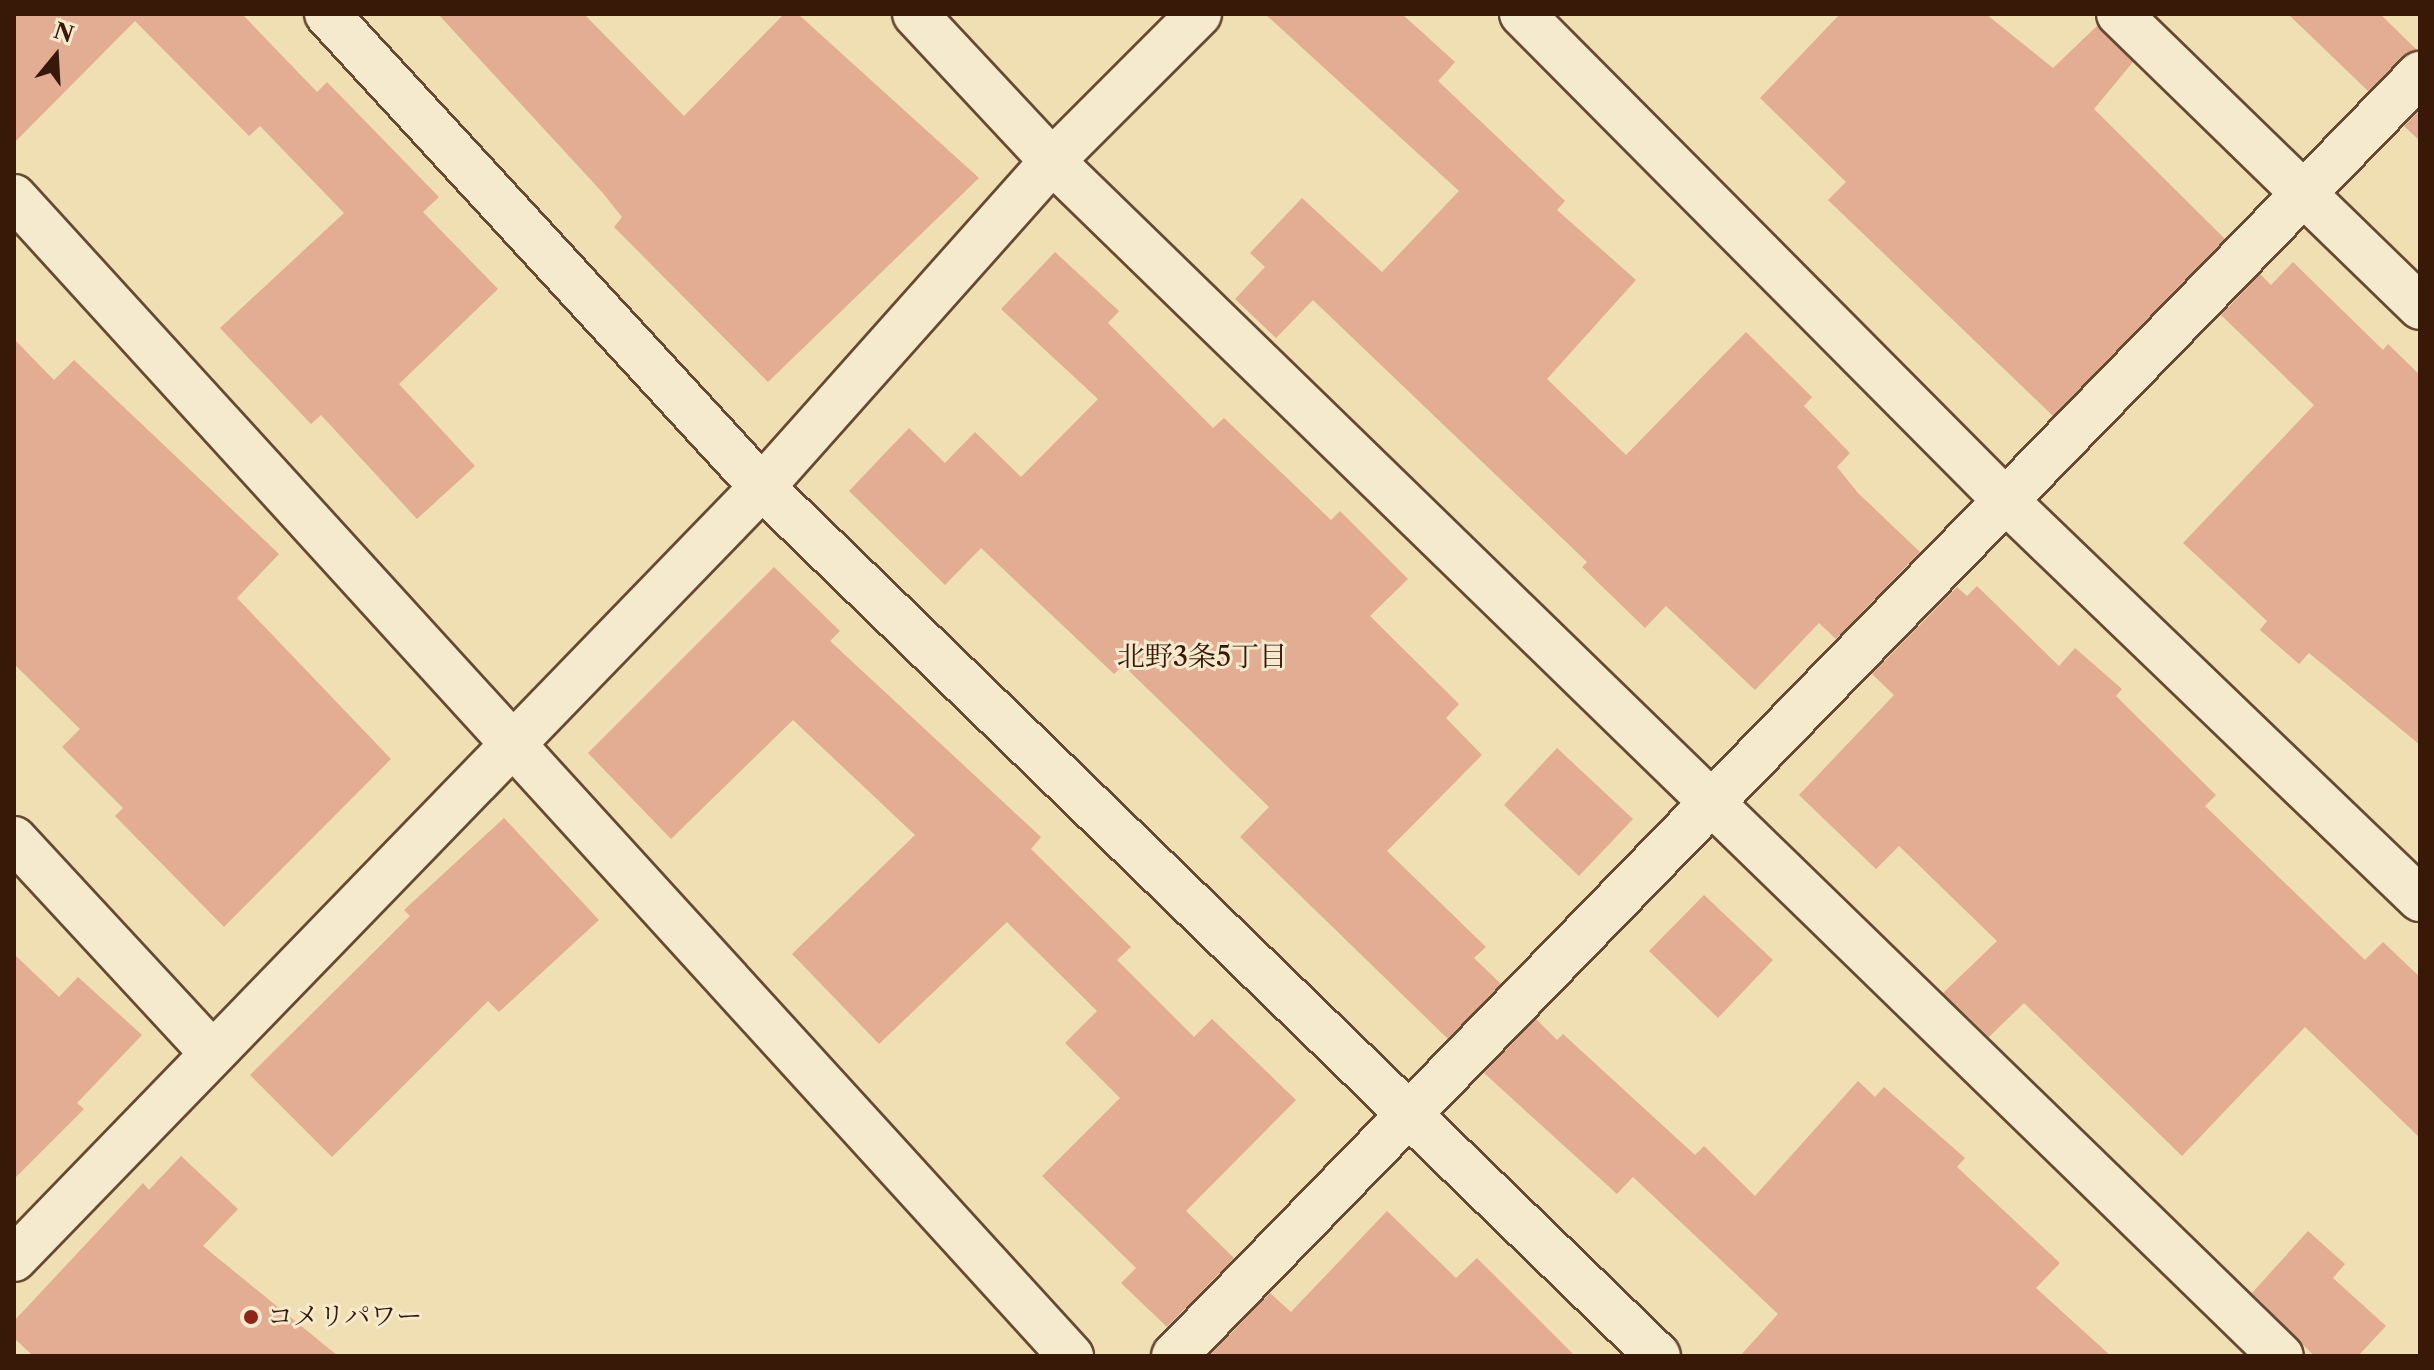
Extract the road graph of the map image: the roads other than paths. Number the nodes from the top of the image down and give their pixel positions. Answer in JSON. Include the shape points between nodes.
{"nodes":[{"id":1,"x":327,"y":14,"type":"edge"},
{"id":2,"x":915,"y":14,"type":"edge"},
{"id":3,"x":1199,"y":14,"type":"edge"},
{"id":4,"x":1522,"y":14,"type":"edge"},
{"id":5,"x":2119,"y":14,"type":"edge"},
{"id":6,"x":2420,"y":74,"type":"edge"},
{"id":7,"x":1052,"y":161,"type":"junction"},
{"id":8,"x":2301,"y":195,"type":"junction"},
{"id":9,"x":14,"y":197,"type":"edge"},
{"id":10,"x":2420,"y":307,"type":"edge"},
{"id":11,"x":762,"y":487,"type":"junction"},
{"id":12,"x":2004,"y":499,"type":"junction"},
{"id":13,"x":514,"y":743,"type":"junction"},
{"id":14,"x":1713,"y":804,"type":"junction"},
{"id":15,"x":14,"y":839,"type":"edge"},
{"id":16,"x":2420,"y":899,"type":"edge"},
{"id":17,"x":212,"y":1053,"type":"junction"},
{"id":18,"x":1410,"y":1115,"type":"junction"},
{"id":19,"x":14,"y":1259,"type":"edge"},
{"id":20,"x":1071,"y":1356,"type":"edge"},
{"id":21,"x":1174,"y":1356,"type":"edge"},
{"id":22,"x":1658,"y":1356,"type":"edge"},
{"id":23,"x":2281,"y":1356,"type":"edge"}],
"edges":[{"from":1,"to":11,"type":"street"},
{"from":2,"to":7,"type":"street"},
{"from":3,"to":7,"type":"street"},
{"from":4,"to":12,"type":"street"},
{"from":5,"to":8,"type":"street"},
{"from":6,"to":8,"type":"street"},
{"from":7,"to":11,"type":"street"},
{"from":7,"to":14,"type":"street"},
{"from":8,"to":10,"type":"street"},
{"from":8,"to":12,"type":"street"},
{"from":9,"to":13,"type":"street"},
{"from":11,"to":13,"type":"street"},
{"from":11,"to":18,"type":"street"},
{"from":12,"to":14,"type":"street"},
{"from":12,"to":16,"type":"street"},
{"from":13,"to":17,"type":"street"},
{"from":13,"to":20,"type":"street"},
{"from":14,"to":18,"type":"street"},
{"from":14,"to":23,"type":"street"},
{"from":15,"to":17,"type":"street"},
{"from":17,"to":19,"type":"street"},
{"from":18,"to":21,"type":"street"},
{"from":18,"to":22,"type":"street"}]}
